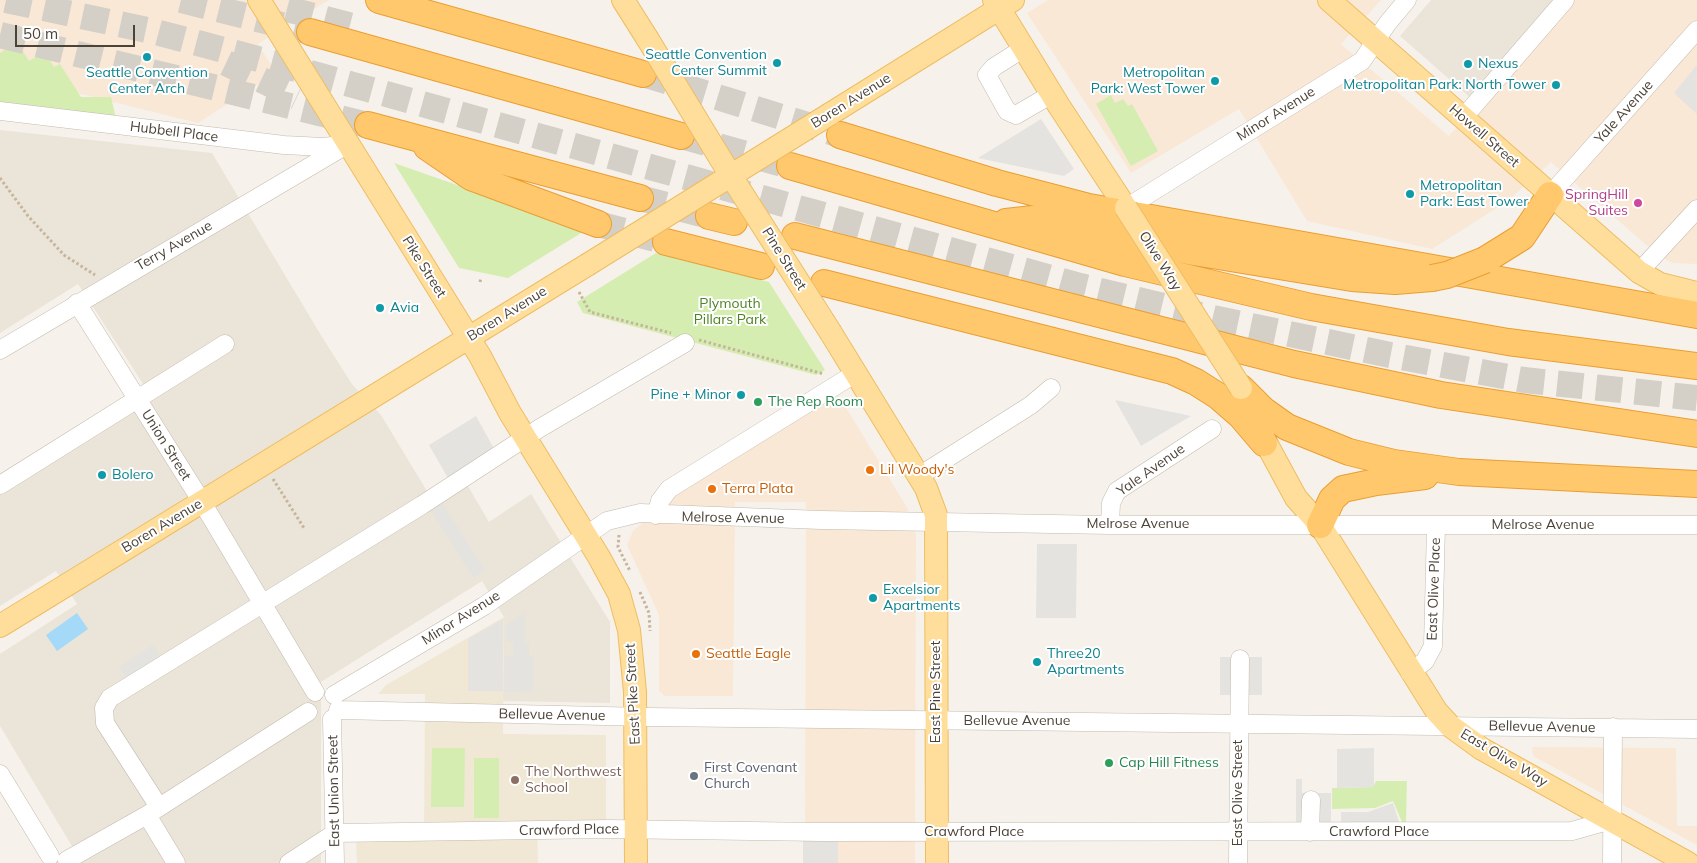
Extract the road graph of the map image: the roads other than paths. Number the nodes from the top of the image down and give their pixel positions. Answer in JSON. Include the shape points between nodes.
{"nodes":[{"id":1,"x":259,"y":0,"type":"edge"},
{"id":2,"x":379,"y":0,"type":"edge"},
{"id":3,"x":623,"y":0,"type":"edge"},
{"id":4,"x":1329,"y":0,"type":"edge"},
{"id":5,"x":1407,"y":0,"type":"edge"},
{"id":6,"x":1565,"y":0,"type":"edge"},
{"id":7,"x":1002,"y":3,"type":"edge"},
{"id":8,"x":352,"y":26,"type":"tunnel mouth"},
{"id":9,"x":1697,"y":30,"type":"edge"},
{"id":10,"x":310,"y":32,"type":"tunnel mouth"},
{"id":11,"x":1375,"y":41,"type":"junction"},
{"id":12,"x":1024,"y":48,"type":"junction"},
{"id":13,"x":407,"y":58,"type":"junction"},
{"id":14,"x":643,"y":74,"type":"tunnel mouth"},
{"id":15,"x":1052,"y":94,"type":"junction"},
{"id":16,"x":0,"y":112,"type":"edge"},
{"id":17,"x":1463,"y":118,"type":"junction"},
{"id":18,"x":368,"y":125,"type":"tunnel mouth"},
{"id":19,"x":840,"y":135,"type":"tunnel mouth"},
{"id":20,"x":410,"y":136,"type":"junction"},
{"id":21,"x":681,"y":136,"type":"tunnel mouth"},
{"id":22,"x":348,"y":144,"type":"junction"},
{"id":23,"x":790,"y":166,"type":"tunnel mouth"},
{"id":24,"x":730,"y":176,"type":"junction"},
{"id":25,"x":1550,"y":195,"type":"junction"},
{"id":26,"x":640,"y":198,"type":"tunnel mouth"},
{"id":27,"x":1126,"y":208,"type":"junction"},
{"id":28,"x":1697,"y":208,"type":"edge"},
{"id":29,"x":709,"y":216,"type":"tunnel mouth"},
{"id":30,"x":734,"y":222,"type":"dead end"},
{"id":31,"x":598,"y":224,"type":"tunnel mouth"},
{"id":32,"x":989,"y":224,"type":"junction"},
{"id":33,"x":796,"y":236,"type":"dead end"},
{"id":34,"x":666,"y":242,"type":"tunnel mouth"},
{"id":35,"x":761,"y":266,"type":"dead end"},
{"id":36,"x":1639,"y":272,"type":"junction"},
{"id":37,"x":824,"y":283,"type":"dead end"},
{"id":38,"x":1697,"y":293,"type":"edge"},
{"id":39,"x":77,"y":303,"type":"junction"},
{"id":40,"x":1697,"y":315,"type":"edge"},
{"id":41,"x":468,"y":338,"type":"junction"},
{"id":42,"x":685,"y":343,"type":"dead end"},
{"id":43,"x":225,"y":344,"type":"dead end"},
{"id":44,"x":0,"y":350,"type":"edge"},
{"id":45,"x":1697,"y":366,"type":"edge"},
{"id":46,"x":856,"y":373,"type":"junction"},
{"id":47,"x":1051,"y":388,"type":"dead end"},
{"id":48,"x":1241,"y":388,"type":"junction"},
{"id":49,"x":137,"y":399,"type":"junction"},
{"id":50,"x":1212,"y":429,"type":"dead end"},
{"id":51,"x":1697,"y":434,"type":"edge"},
{"id":52,"x":525,"y":438,"type":"junction"},
{"id":53,"x":1264,"y":443,"type":"junction"},
{"id":54,"x":1459,"y":472,"type":"junction"},
{"id":55,"x":919,"y":476,"type":"junction"},
{"id":56,"x":1697,"y":484,"type":"edge"},
{"id":57,"x":0,"y":485,"type":"edge"},
{"id":58,"x":202,"y":502,"type":"junction"},
{"id":59,"x":656,"y":515,"type":"junction"},
{"id":60,"x":936,"y":522,"type":"junction"},
{"id":61,"x":1110,"y":524,"type":"junction"},
{"id":62,"x":1320,"y":525,"type":"junction"},
{"id":63,"x":1697,"y":525,"type":"edge"},
{"id":64,"x":1436,"y":526,"type":"junction"},
{"id":65,"x":585,"y":536,"type":"junction"},
{"id":66,"x":262,"y":604,"type":"junction"},
{"id":67,"x":0,"y":626,"type":"edge"},
{"id":68,"x":1240,"y":659,"type":"dead end"},
{"id":69,"x":1410,"y":672,"type":"junction"},
{"id":70,"x":315,"y":692,"type":"junction"},
{"id":71,"x":335,"y":708,"type":"junction"},
{"id":72,"x":308,"y":712,"type":"junction"},
{"id":73,"x":635,"y":717,"type":"junction"},
{"id":74,"x":936,"y":720,"type":"junction"},
{"id":75,"x":1238,"y":723,"type":"junction"},
{"id":76,"x":1450,"y":725,"type":"junction"},
{"id":77,"x":1613,"y":728,"type":"junction"},
{"id":78,"x":1697,"y":729,"type":"edge"},
{"id":79,"x":0,"y":774,"type":"edge"},
{"id":80,"x":1310,"y":800,"type":"dead end"},
{"id":81,"x":153,"y":811,"type":"junction"},
{"id":82,"x":1611,"y":820,"type":"junction"},
{"id":83,"x":636,"y":829,"type":"junction"},
{"id":84,"x":937,"y":832,"type":"junction"},
{"id":85,"x":1238,"y":832,"type":"junction"},
{"id":86,"x":1310,"y":832,"type":"junction"},
{"id":87,"x":335,"y":833,"type":"junction"},
{"id":88,"x":57,"y":861,"type":"edge"},
{"id":89,"x":176,"y":863,"type":"edge"},
{"id":90,"x":289,"y":863,"type":"edge"},
{"id":91,"x":335,"y":863,"type":"edge"},
{"id":92,"x":636,"y":863,"type":"edge"},
{"id":93,"x":937,"y":863,"type":"edge"},
{"id":94,"x":1238,"y":863,"type":"edge"},
{"id":95,"x":1612,"y":863,"type":"edge"},
{"id":96,"x":1688,"y":863,"type":"edge"}],
"edges":[{"from":1,"to":22,"type":"main road","name":"Pike Street"},
{"from":2,"to":14,"type":"highway"},
{"from":3,"to":24,"type":"main road","name":"Pine Street","bridge":true},
{"from":4,"to":11,"type":"main road","name":"Howell Street"},
{"from":5,"to":11,"type":"street","name":"Minor Avenue"},
{"from":6,"to":17,"type":"street"},
{"from":7,"to":12,"type":"main road","name":"Olive Way"},
{"from":7,"to":24,"type":"main road","name":"Boren Avenue","bridge":true},
{"from":8,"to":13,"type":"highway"},
{"from":9,"to":25,"type":"street","name":"Yale Avenue"},
{"from":10,"to":13,"type":"highway"},
{"from":11,"to":17,"type":"main road","name":"Howell Street"},
{"from":11,"to":27,"type":"street","name":"Minor Avenue","via":[[1362,61]]},
{"from":12,"to":15,"type":"main road","name":"Olive Way"},
{"from":12,"to":15,"type":"street","via":[[994,66],[987,75],[1007,111],[1016,115]]},
{"from":13,"to":21,"type":"highway"},
{"from":15,"to":27,"type":"main road","name":"Olive Way"},
{"from":16,"to":22,"type":"street","name":"Hubbell Place","via":[[284,145],[323,147]]},
{"from":17,"to":25,"type":"main road","name":"Howell Street"},
{"from":18,"to":20,"type":"highway"},
{"from":19,"to":40,"type":"highway","via":[[996,183],[1089,207]]},
{"from":20,"to":26,"type":"highway"},
{"from":20,"to":31,"type":"highway","via":[[471,177]]},
{"from":22,"to":39,"type":"street","name":"Terry Avenue"},
{"from":22,"to":41,"type":"main road","name":"Pike Street"},
{"from":23,"to":32,"type":"highway"},
{"from":24,"to":41,"type":"main road","name":"Boren Avenue","bridge":true},
{"from":24,"to":46,"type":"main road","name":"Pine Street","bridge":true},
{"from":25,"to":32,"type":"highway","bridge":true,"via":[[1522,237],[1485,260],[1432,278],[1395,281],[1342,276],[1194,252],[1033,219]]},
{"from":25,"to":36,"type":"main road","name":"Howell Street"},
{"from":27,"to":48,"type":"main road","name":"Olive Way","bridge":true},
{"from":28,"to":36,"type":"street"},
{"from":29,"to":30,"type":"highway"},
{"from":32,"to":45,"type":"highway","via":[[1125,263],[1311,307],[1508,342]]},
{"from":33,"to":51,"type":"highway","via":[[1294,364],[1441,396]]},
{"from":34,"to":35,"type":"highway"},
{"from":36,"to":38,"type":"main road","name":"Howell Street","via":[[1660,284]]},
{"from":37,"to":53,"type":"highway","via":[[1172,371],[1218,396]]},
{"from":39,"to":44,"type":"street","name":"Terry Avenue"},
{"from":39,"to":49,"type":"street","name":"Union Street"},
{"from":41,"to":52,"type":"main road","name":"Pike Street"},
{"from":41,"to":58,"type":"main road","name":"Boren Avenue"},
{"from":42,"to":52,"type":"street"},
{"from":43,"to":49,"type":"street"},
{"from":46,"to":55,"type":"main road","name":"Pine Street"},
{"from":46,"to":59,"type":"street","via":[[669,489],[660,501]]},
{"from":47,"to":55,"type":"street","via":[[1031,405]]},
{"from":48,"to":53,"type":"main road","name":"Olive Way"},
{"from":48,"to":54,"type":"highway","via":[[1262,410],[1327,445],[1394,463]]},
{"from":49,"to":57,"type":"street"},
{"from":49,"to":58,"type":"street","name":"Union Street"},
{"from":50,"to":61,"type":"street","name":"Yale Avenue","via":[[1117,491],[1111,503]]},
{"from":52,"to":65,"type":"main road","name":"Pike Street"},
{"from":52,"to":66,"type":"street"},
{"from":53,"to":62,"type":"main road","name":"Olive Way","via":[[1296,498]]},
{"from":54,"to":56,"type":"highway"},
{"from":54,"to":62,"type":"highway","via":[[1343,489],[1332,499]]},
{"from":55,"to":60,"type":"main road","name":"Pine Street","via":[[932,501]]},
{"from":58,"to":66,"type":"street","name":"Union Street"},
{"from":58,"to":67,"type":"main road","name":"Boren Avenue"},
{"from":59,"to":60,"type":"street","name":"Melrose Avenue"},
{"from":59,"to":65,"type":"street","name":"Melrose Avenue","via":[[613,519]]},
{"from":60,"to":61,"type":"street","name":"Melrose Avenue"},
{"from":60,"to":74,"type":"main road","name":"East Pine Street"},
{"from":61,"to":62,"type":"street","name":"Melrose Avenue"},
{"from":62,"to":64,"type":"street","name":"Melrose Avenue"},
{"from":62,"to":69,"type":"main road","name":"East Olive Way"},
{"from":63,"to":64,"type":"street","name":"Melrose Avenue"},
{"from":64,"to":69,"type":"street","name":"East Olive Place","via":[[1433,646],[1424,661]]},
{"from":65,"to":71,"type":"street","name":"Minor Avenue"},
{"from":65,"to":73,"type":"main road","name":"East Pike Street","via":[[608,573],[627,618]]},
{"from":66,"to":70,"type":"street","name":"Union Street"},
{"from":66,"to":81,"type":"street","via":[[113,695],[106,704],[105,723]]},
{"from":68,"to":75,"type":"street","name":"East Olive Street"},
{"from":69,"to":76,"type":"main road","name":"East Olive Way","via":[[1430,705]]},
{"from":70,"to":71,"type":"street","via":[[327,691]]},
{"from":70,"to":72,"type":"street","via":[[307,702]]},
{"from":71,"to":72,"type":"street","via":[[326,722],[317,721]]},
{"from":71,"to":73,"type":"street","name":"Bellevue Avenue"},
{"from":71,"to":87,"type":"street","name":"East Union Street"},
{"from":72,"to":81,"type":"street"},
{"from":73,"to":74,"type":"street","name":"Bellevue Avenue"},
{"from":73,"to":83,"type":"main road","name":"East Pike Street"},
{"from":74,"to":75,"type":"street","name":"Bellevue Avenue"},
{"from":74,"to":84,"type":"main road","name":"East Pine Street"},
{"from":75,"to":76,"type":"street","name":"Bellevue Avenue"},
{"from":75,"to":85,"type":"street","name":"East Olive Street"},
{"from":76,"to":77,"type":"street","name":"Bellevue Avenue"},
{"from":76,"to":82,"type":"main road","name":"East Olive Way","via":[[1482,749]]},
{"from":77,"to":78,"type":"street","name":"Bellevue Avenue"},
{"from":77,"to":82,"type":"street"},
{"from":79,"to":88,"type":"street"},
{"from":80,"to":86,"type":"street"},
{"from":81,"to":88,"type":"street"},
{"from":81,"to":89,"type":"street"},
{"from":82,"to":86,"type":"street","name":"Crawford Place","via":[[1572,831]]},
{"from":82,"to":95,"type":"street"},
{"from":82,"to":96,"type":"main road","name":"East Olive Way"},
{"from":83,"to":84,"type":"street","name":"Crawford Place"},
{"from":83,"to":87,"type":"street","name":"Crawford Place"},
{"from":83,"to":92,"type":"main road","name":"East Pike Street"},
{"from":84,"to":85,"type":"street","name":"Crawford Place"},
{"from":84,"to":93,"type":"main road","name":"East Pine Street"},
{"from":85,"to":86,"type":"street","name":"Crawford Place"},
{"from":85,"to":94,"type":"street","name":"East Olive Street"},
{"from":87,"to":90,"type":"street"},
{"from":87,"to":91,"type":"street","name":"East Union Street"}]}
